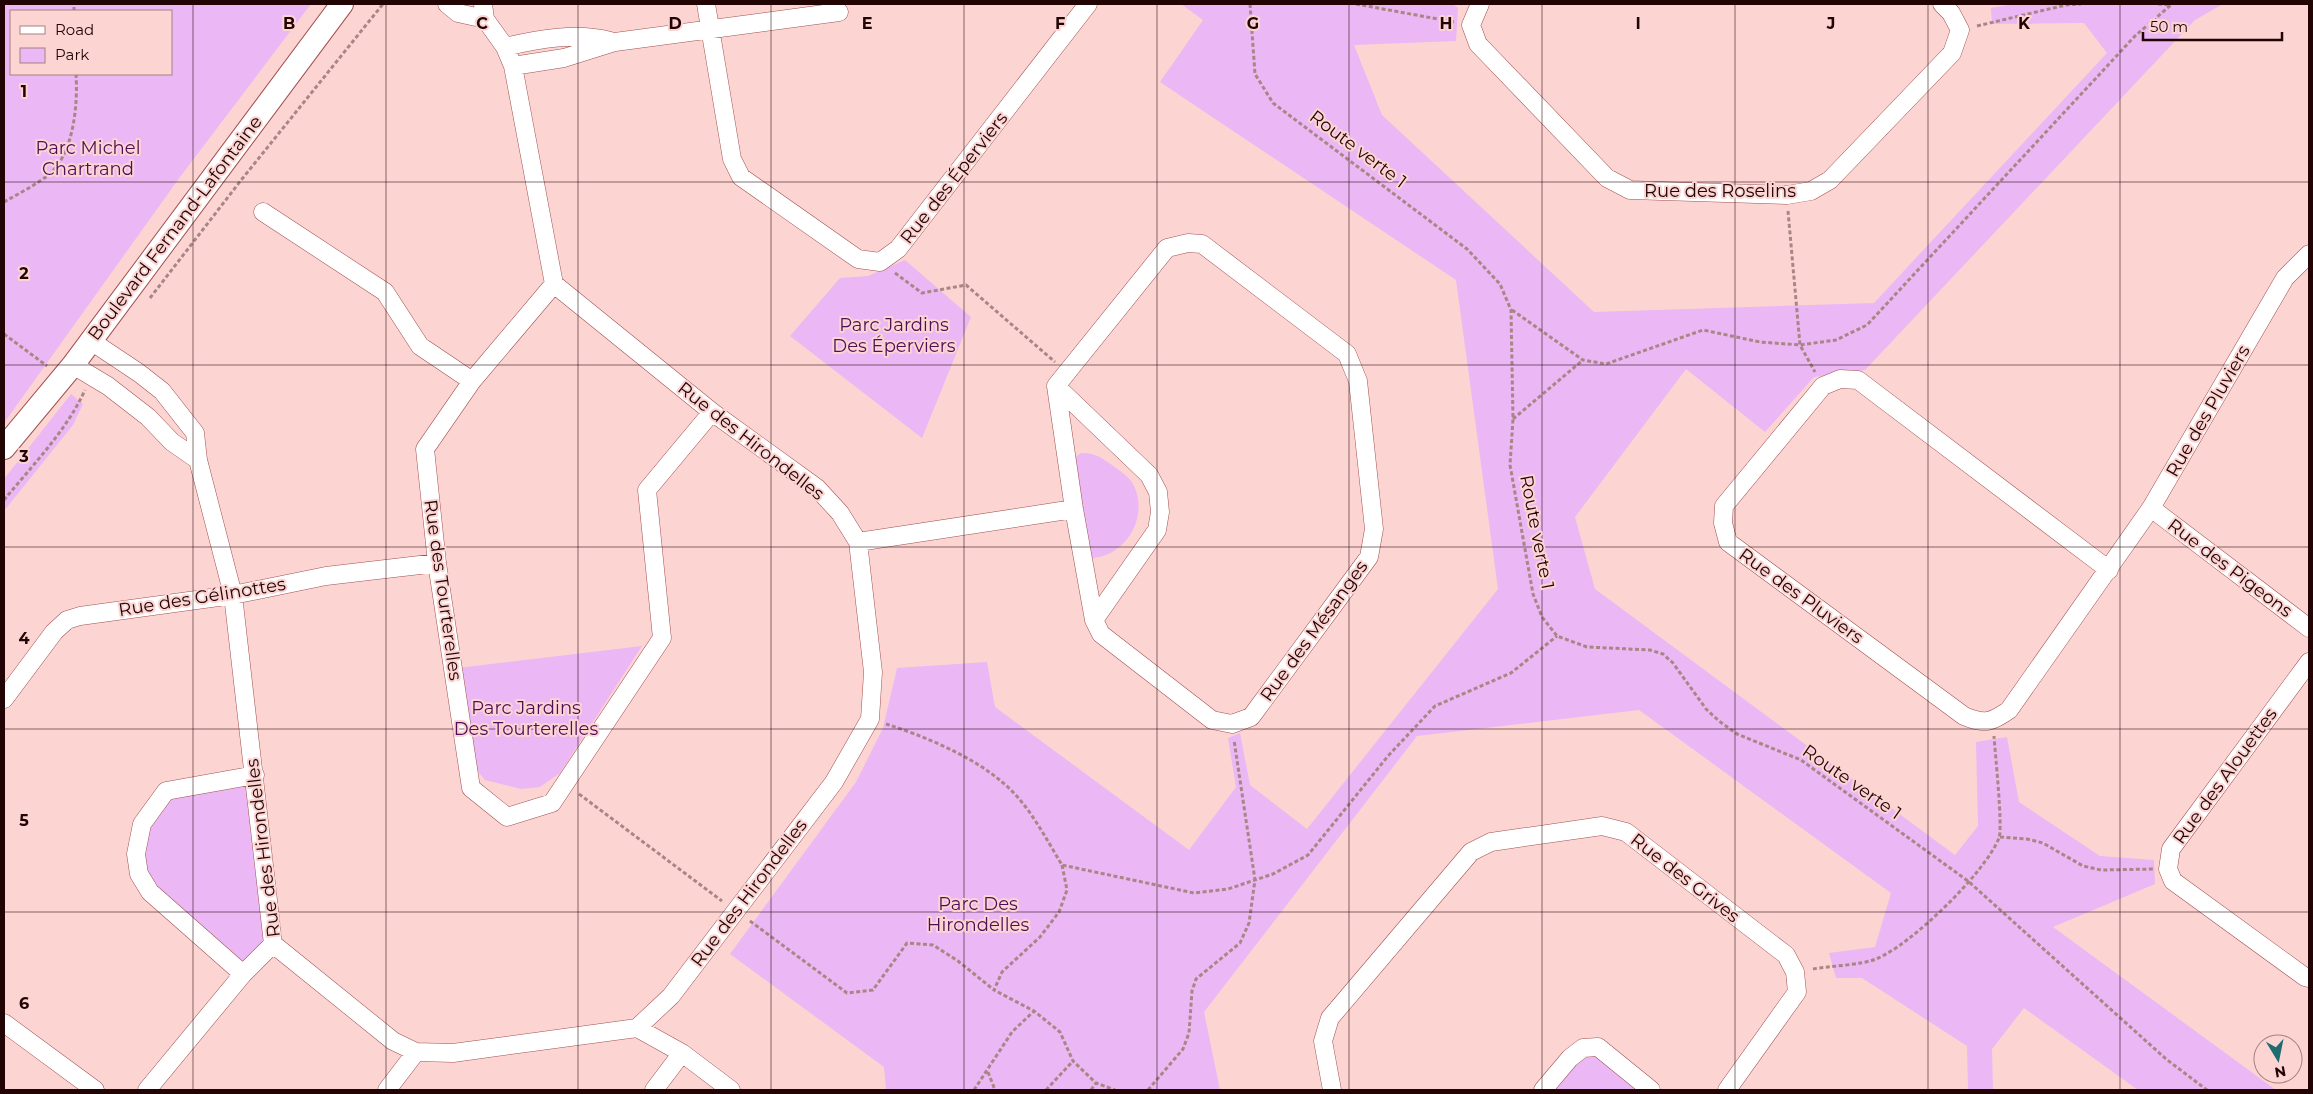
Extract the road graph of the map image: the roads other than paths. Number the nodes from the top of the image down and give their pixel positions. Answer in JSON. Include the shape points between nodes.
{"nodes":[{"id":1,"x":342,"y":4,"type":"edge"},
{"id":2,"x":447,"y":4,"type":"edge"},
{"id":3,"x":706,"y":4,"type":"edge"},
{"id":4,"x":1088,"y":4,"type":"edge"},
{"id":5,"x":1480,"y":4,"type":"edge"},
{"id":6,"x":1942,"y":4,"type":"edge"},
{"id":7,"x":484,"y":11,"type":"edge"},
{"id":8,"x":839,"y":12,"type":"dead end"},
{"id":9,"x":711,"y":30,"type":"junction"},
{"id":10,"x":615,"y":42,"type":"junction"},
{"id":11,"x":505,"y":47,"type":"junction"},
{"id":12,"x":513,"y":66,"type":"junction"},
{"id":13,"x":262,"y":212,"type":"dead end"},
{"id":14,"x":2309,"y":254,"type":"edge"},
{"id":15,"x":554,"y":284,"type":"junction"},
{"id":16,"x":91,"y":341,"type":"junction"},
{"id":17,"x":75,"y":373,"type":"junction"},
{"id":18,"x":472,"y":381,"type":"junction"},
{"id":19,"x":1056,"y":386,"type":"junction"},
{"id":20,"x":712,"y":412,"type":"junction"},
{"id":21,"x":4,"y":448,"type":"edge"},
{"id":22,"x":198,"y":460,"type":"junction"},
{"id":23,"x":2151,"y":508,"type":"junction"},
{"id":24,"x":1074,"y":509,"type":"junction"},
{"id":25,"x":858,"y":542,"type":"junction"},
{"id":26,"x":437,"y":563,"type":"junction"},
{"id":27,"x":2109,"y":570,"type":"junction"},
{"id":28,"x":233,"y":595,"type":"junction"},
{"id":29,"x":1094,"y":620,"type":"junction"},
{"id":30,"x":2309,"y":628,"type":"edge"},
{"id":31,"x":2309,"y":662,"type":"edge"},
{"id":32,"x":4,"y":699,"type":"edge"},
{"id":33,"x":255,"y":775,"type":"junction"},
{"id":34,"x":273,"y":944,"type":"junction"},
{"id":35,"x":243,"y":974,"type":"junction"},
{"id":36,"x":2309,"y":978,"type":"edge"},
{"id":37,"x":4,"y":1023,"type":"edge"},
{"id":38,"x":637,"y":1028,"type":"junction"},
{"id":39,"x":416,"y":1052,"type":"junction"},
{"id":40,"x":682,"y":1053,"type":"junction"},
{"id":41,"x":95,"y":1090,"type":"edge"},
{"id":42,"x":146,"y":1090,"type":"edge"},
{"id":43,"x":387,"y":1090,"type":"edge"},
{"id":44,"x":654,"y":1090,"type":"edge"},
{"id":45,"x":731,"y":1090,"type":"edge"},
{"id":46,"x":1332,"y":1090,"type":"edge"},
{"id":47,"x":1543,"y":1090,"type":"edge"},
{"id":48,"x":1651,"y":1090,"type":"edge"},
{"id":49,"x":1727,"y":1090,"type":"edge"}],
"edges":[{"from":1,"to":16,"type":"street","name":"Boulevard Fernand-Lafontaine"},
{"from":2,"to":7,"type":"street","via":[[458,13]]},
{"from":3,"to":9,"type":"street"},
{"from":4,"to":9,"type":"street","name":"Rue des Éperviers","via":[[898,250],[880,262],[858,259],[741,177],[732,159]]},
{"from":5,"to":6,"type":"street","name":"Rue des Roselins","via":[[1471,25],[1478,44],[1607,178],[1630,190],[1787,195],[1811,191],[1830,180],[1952,53],[1960,30]]},
{"from":7,"to":11,"type":"street"},
{"from":8,"to":9,"type":"street"},
{"from":9,"to":10,"type":"street"},
{"from":10,"to":11,"type":"street","via":[[567,37]]},
{"from":10,"to":12,"type":"street","via":[[564,58]]},
{"from":11,"to":12,"type":"street"},
{"from":12,"to":15,"type":"street"},
{"from":13,"to":18,"type":"street","via":[[385,292],[420,346]]},
{"from":14,"to":23,"type":"street","name":"Rue des Pluviers","via":[[2285,278]]},
{"from":15,"to":18,"type":"street","name":"Rue des Tourterelles"},
{"from":15,"to":20,"type":"street","name":"Rue des Hirondelles"},
{"from":16,"to":17,"type":"street","name":"Boulevard Fernand-Lafontaine"},
{"from":16,"to":22,"type":"street","name":"Rue des Hirondelles","via":[[162,391],[195,433]]},
{"from":17,"to":21,"type":"street","name":"Boulevard Fernand-Lafontaine"},
{"from":17,"to":22,"type":"street","via":[[148,417],[172,442]]},
{"from":18,"to":26,"type":"street","name":"Rue des Tourterelles","via":[[425,449]]},
{"from":19,"to":24,"type":"street"},
{"from":19,"to":29,"type":"street","via":[[1149,475],[1158,492],[1160,512],[1156,530]]},
{"from":19,"to":29,"type":"street","name":"Rue des Mésanges","via":[[1167,248],[1188,243],[1202,244],[1347,354],[1358,381],[1374,529],[1369,557],[1252,717],[1232,724],[1212,720],[1101,634]]},
{"from":20,"to":25,"type":"street","name":"Rue des Hirondelles","via":[[817,488],[840,513]]},
{"from":20,"to":26,"type":"street","name":"Rue des Tourterelles","via":[[647,490],[662,638],[552,803],[507,817],[470,788]]},
{"from":22,"to":28,"type":"street","name":"Rue des Hirondelles"},
{"from":23,"to":27,"type":"street","name":"Rue des Pluviers"},
{"from":23,"to":30,"type":"street","name":"Rue des Pigeons"},
{"from":24,"to":25,"type":"street"},
{"from":24,"to":29,"type":"street"},
{"from":25,"to":38,"type":"street","name":"Rue des Hirondelles","via":[[873,672],[870,719],[834,782],[671,996]]},
{"from":26,"to":28,"type":"street","name":"Rue des Gélinottes","via":[[326,576]]},
{"from":27,"to":27,"type":"street","name":"Rue des Pluviers","via":[[1858,380],[1840,379],[1823,386],[1724,506],[1723,523],[1728,542],[1964,716],[1977,721],[1993,721],[2009,710]]},
{"from":28,"to":32,"type":"street","name":"Rue des Gélinottes","via":[[67,620],[54,632]]},
{"from":28,"to":33,"type":"street","name":"Rue des Hirondelles"},
{"from":31,"to":36,"type":"street","name":"Rue des Alouettes","via":[[2171,849],[2168,869],[2173,881]]},
{"from":33,"to":34,"type":"street","name":"Rue des Hirondelles"},
{"from":33,"to":35,"type":"street","via":[[166,791],[142,824],[136,854],[139,874],[150,892]]},
{"from":34,"to":35,"type":"street"},
{"from":34,"to":39,"type":"street","name":"Rue des Hirondelles","via":[[393,1040]]},
{"from":35,"to":42,"type":"street"},
{"from":37,"to":41,"type":"street"},
{"from":38,"to":39,"type":"street","name":"Rue des Hirondelles","via":[[453,1053]]},
{"from":38,"to":40,"type":"street"},
{"from":39,"to":43,"type":"street"},
{"from":40,"to":44,"type":"street"},
{"from":40,"to":45,"type":"street"},
{"from":46,"to":49,"type":"street","name":"Rue des Grives","via":[[1323,1041],[1330,1018],[1471,852],[1491,842],[1602,826],[1626,832],[1786,956],[1795,972],[1796,992]]},
{"from":47,"to":48,"type":"street","via":[[1570,1058],[1583,1048],[1598,1048]]}]}
